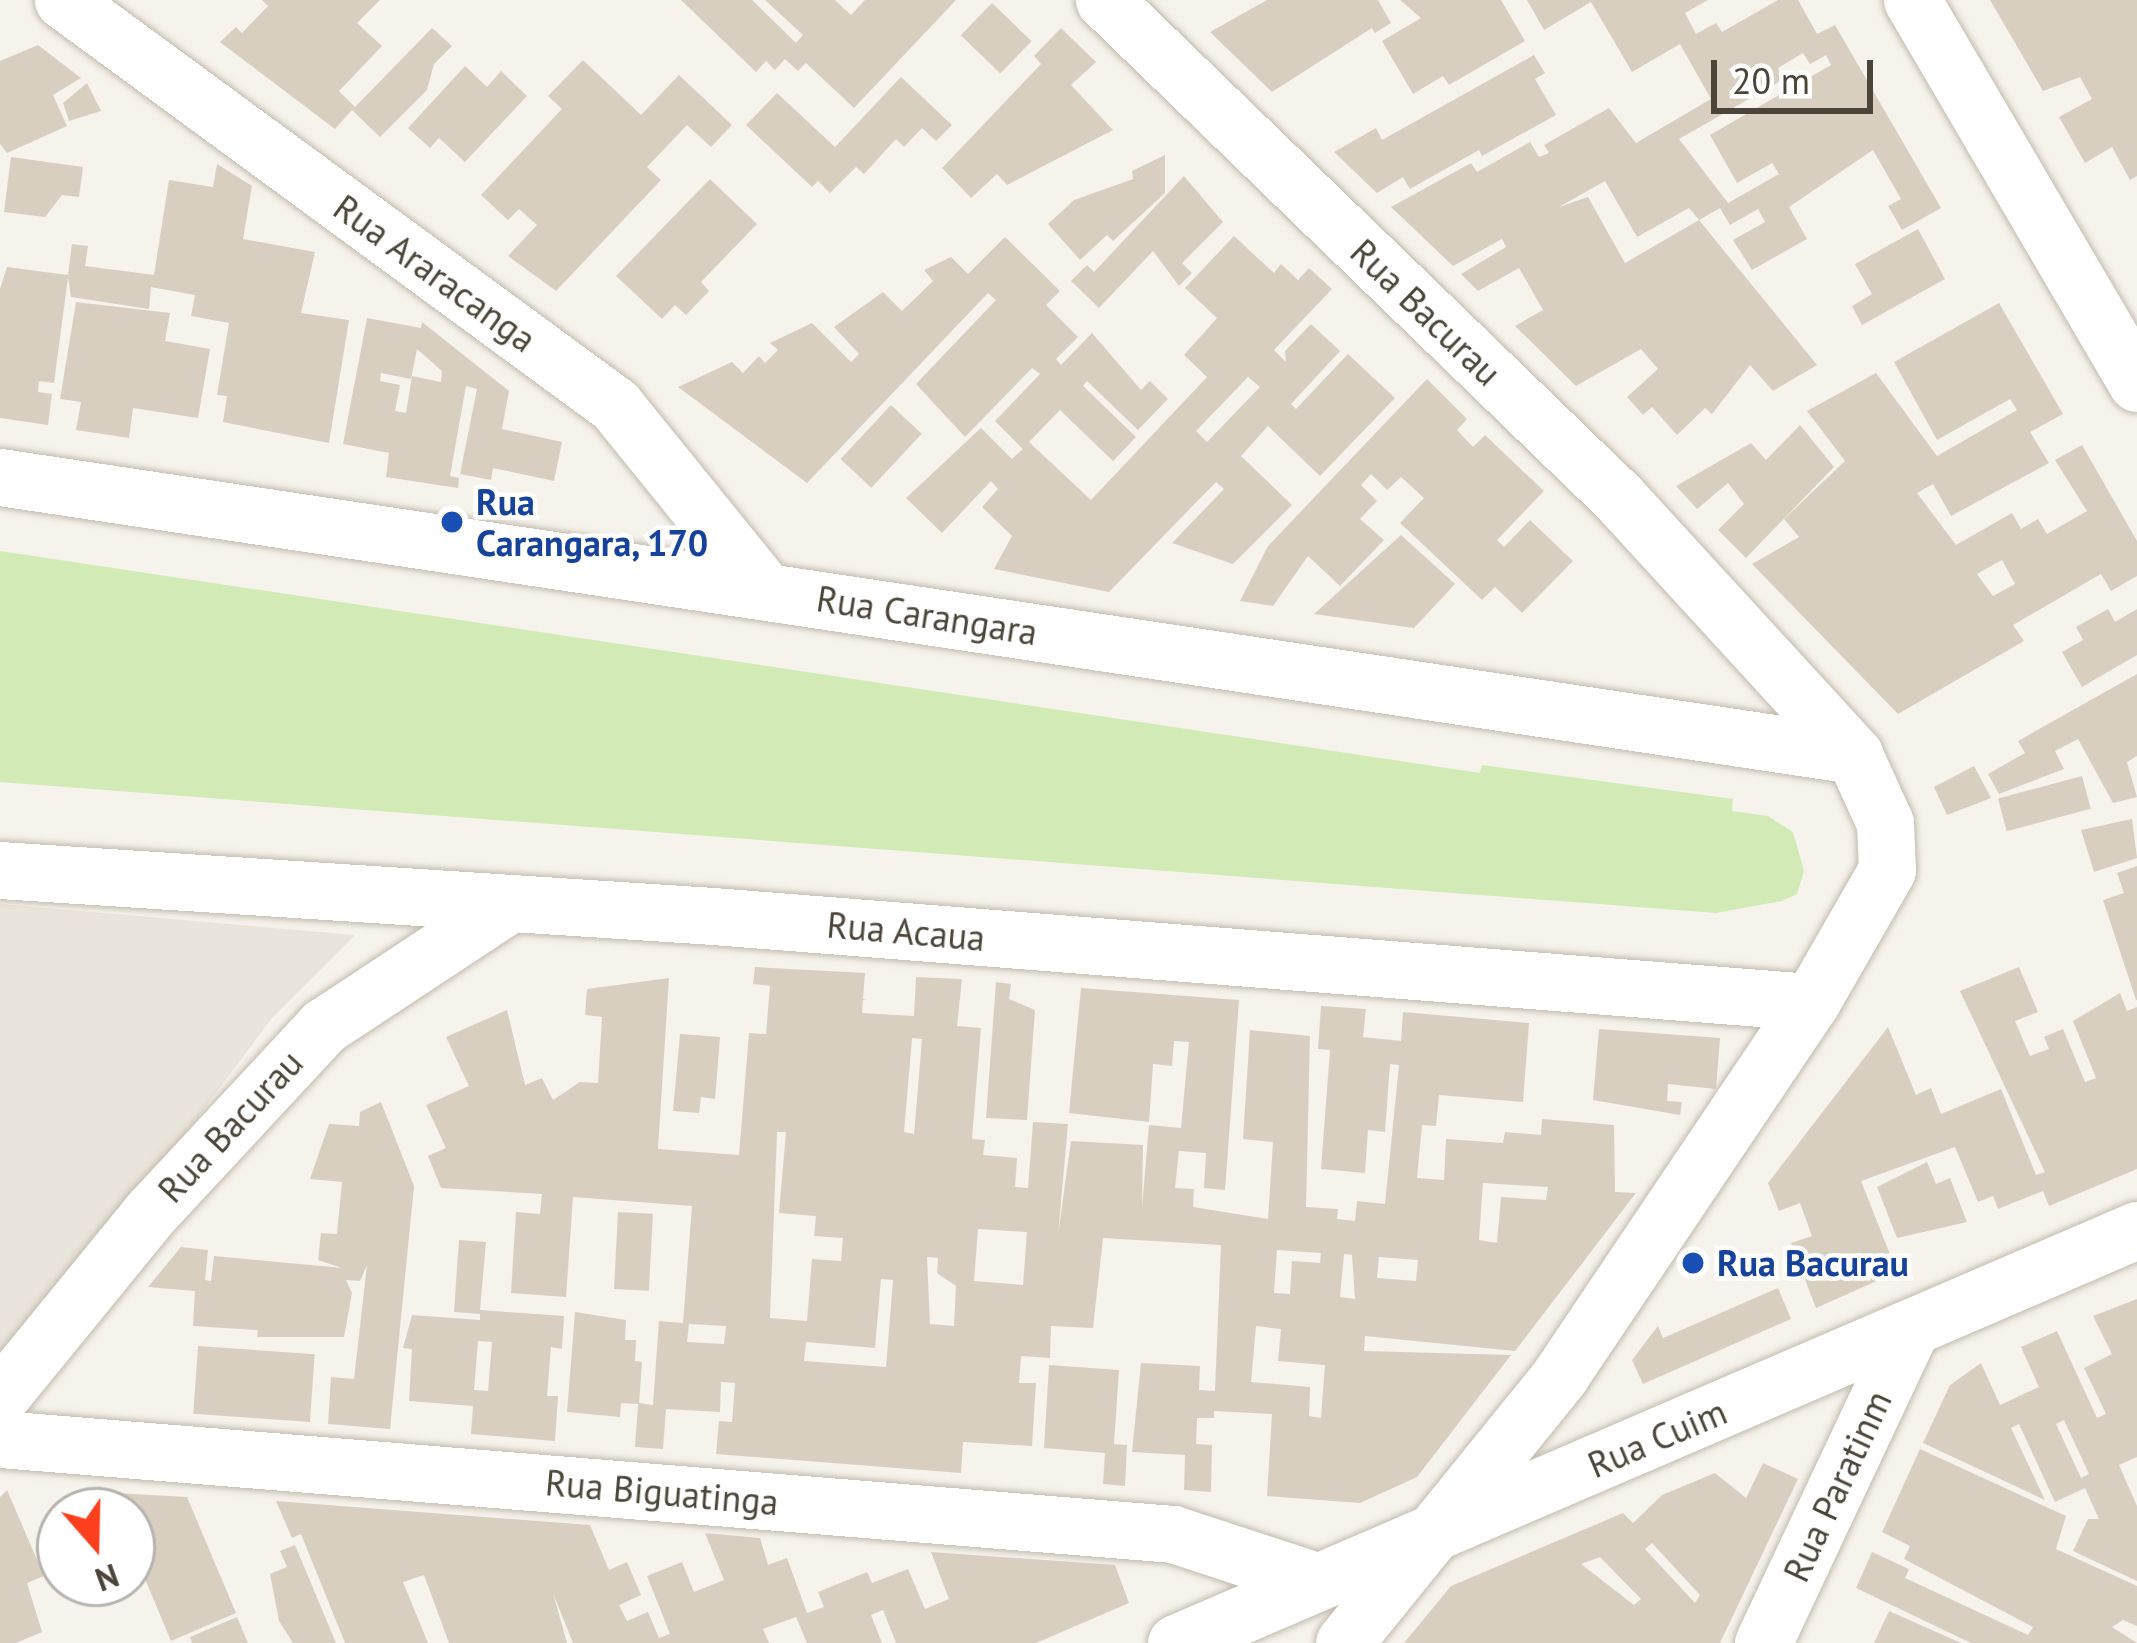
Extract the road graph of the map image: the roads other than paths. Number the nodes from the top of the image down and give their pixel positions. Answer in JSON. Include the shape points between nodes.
{"nodes":[{"id":1,"x":63,"y":0,"type":"edge"},
{"id":2,"x":1104,"y":0,"type":"edge"},
{"id":3,"x":1912,"y":0,"type":"edge"},
{"id":4,"x":2137,"y":383,"type":"edge"},
{"id":5,"x":0,"y":477,"type":"edge"},
{"id":6,"x":765,"y":590,"type":"junction"},
{"id":7,"x":1854,"y":755,"type":"junction"},
{"id":8,"x":0,"y":870,"type":"edge"},
{"id":9,"x":506,"y":906,"type":"junction"},
{"id":10,"x":1811,"y":1002,"type":"junction"},
{"id":11,"x":2137,"y":1230,"type":"edge"},
{"id":12,"x":1911,"y":1328,"type":"junction"},
{"id":13,"x":0,"y":1397,"type":"edge"},
{"id":14,"x":0,"y":1439,"type":"edge"},
{"id":15,"x":1430,"y":1537,"type":"junction"},
{"id":16,"x":1316,"y":1581,"type":"junction"},
{"id":17,"x":1176,"y":1643,"type":"edge"},
{"id":18,"x":1344,"y":1643,"type":"edge"},
{"id":19,"x":1763,"y":1643,"type":"edge"}],
"edges":[{"from":1,"to":6,"type":"street","name":"Rua Araracanga","via":[[615,405]]},
{"from":2,"to":7,"type":"street","name":"Rua Bacurau","via":[[1618,497]]},
{"from":3,"to":4,"type":"street"},
{"from":5,"to":6,"type":"street","name":"Rua Carangara"},
{"from":6,"to":7,"type":"street","name":"Rua Carangara"},
{"from":7,"to":10,"type":"street","name":"Rua Bacurau","via":[[1885,824],[1887,870]]},
{"from":8,"to":9,"type":"street","name":"Rua Acaua"},
{"from":9,"to":10,"type":"street","name":"Rua Acaua"},
{"from":9,"to":13,"type":"street","name":"Rua Bacurau","via":[[324,1026],[151,1212]]},
{"from":10,"to":15,"type":"street","via":[[1560,1376]]},
{"from":11,"to":12,"type":"street","name":"Rua Cuim"},
{"from":12,"to":15,"type":"street","name":"Rua Cuim"},
{"from":12,"to":19,"type":"street","name":"Rua Paratinm"},
{"from":14,"to":16,"type":"street","name":"Rua Biguatinga","via":[[1173,1534]]},
{"from":15,"to":16,"type":"street","name":"Rua Cuim"},
{"from":15,"to":18,"type":"street"},
{"from":16,"to":17,"type":"street","name":"Rua Cuim"}]}
